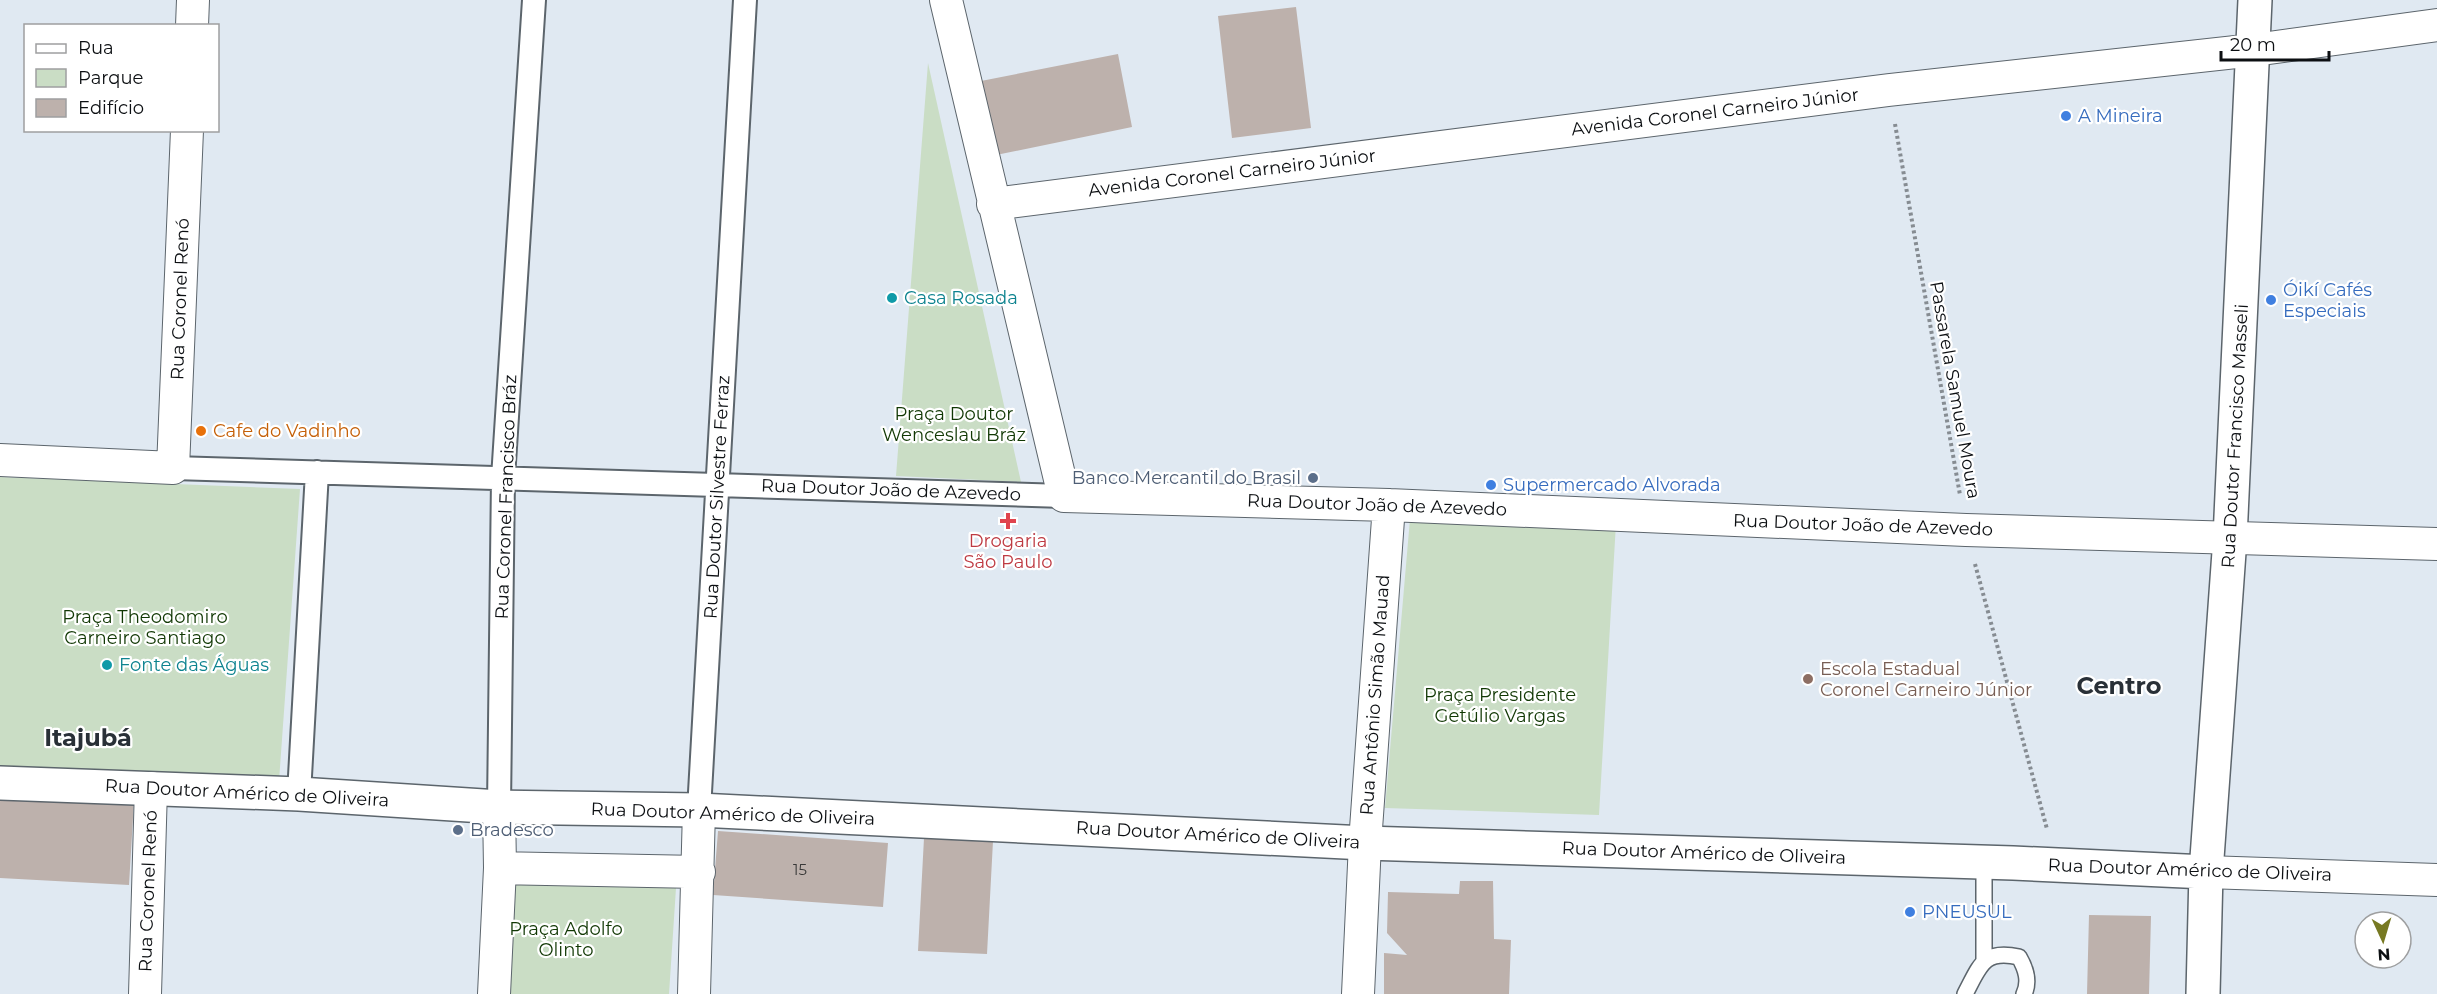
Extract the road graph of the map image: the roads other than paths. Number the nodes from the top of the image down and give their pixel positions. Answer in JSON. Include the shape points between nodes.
{"nodes":[{"id":1,"x":193,"y":0,"type":"edge"},
{"id":2,"x":534,"y":0,"type":"edge"},
{"id":3,"x":745,"y":0,"type":"edge"},
{"id":4,"x":946,"y":0,"type":"edge"},
{"id":5,"x":2255,"y":0,"type":"edge"},
{"id":6,"x":192,"y":24,"type":"edge"},
{"id":7,"x":2437,"y":25,"type":"edge"},
{"id":8,"x":2254,"y":50,"type":"junction"},
{"id":9,"x":188,"y":132,"type":"edge"},
{"id":10,"x":993,"y":204,"type":"junction"},
{"id":11,"x":0,"y":460,"type":"edge"},
{"id":12,"x":173,"y":468,"type":"junction"},
{"id":13,"x":317,"y":472,"type":"junction"},
{"id":14,"x":503,"y":478,"type":"junction"},
{"id":15,"x":717,"y":485,"type":"junction"},
{"id":16,"x":1064,"y":496,"type":"junction"},
{"id":17,"x":1389,"y":505,"type":"junction"},
{"id":18,"x":2230,"y":538,"type":"junction"},
{"id":19,"x":2437,"y":544,"type":"edge"},
{"id":20,"x":0,"y":783,"type":"edge"},
{"id":21,"x":152,"y":788,"type":"junction"},
{"id":22,"x":299,"y":794,"type":"junction"},
{"id":23,"x":499,"y":807,"type":"junction"},
{"id":24,"x":699,"y":810,"type":"junction"},
{"id":25,"x":1365,"y":843,"type":"junction"},
{"id":26,"x":1984,"y":862,"type":"junction"},
{"id":27,"x":500,"y":868,"type":"junction"},
{"id":28,"x":699,"y":872,"type":"junction"},
{"id":29,"x":2206,"y":872,"type":"junction"},
{"id":30,"x":2437,"y":880,"type":"edge"},
{"id":31,"x":1984,"y":959,"type":"junction"},
{"id":32,"x":145,"y":994,"type":"edge"},
{"id":33,"x":494,"y":994,"type":"edge"},
{"id":34,"x":694,"y":994,"type":"edge"},
{"id":35,"x":1358,"y":994,"type":"edge"},
{"id":36,"x":1965,"y":994,"type":"edge"},
{"id":37,"x":2024,"y":994,"type":"edge"},
{"id":38,"x":2203,"y":994,"type":"edge"}],
"edges":[{"from":1,"to":6,"type":"street"},
{"from":2,"to":14,"type":"street","name":"Rua Coronel Francisco Bráz"},
{"from":3,"to":15,"type":"street","name":"Rua Doutor Silvestre Ferraz"},
{"from":4,"to":10,"type":"street"},
{"from":5,"to":8,"type":"main road","name":"Rua Doutor Francisco Masseli"},
{"from":7,"to":8,"type":"street","name":"Avenida Coronel Carneiro Júnior"},
{"from":8,"to":10,"type":"street","name":"Avenida Coronel Carneiro Júnior","via":[[1889,90]]},
{"from":8,"to":18,"type":"main road","name":"Rua Doutor Francisco Masseli"},
{"from":9,"to":12,"type":"street","name":"Rua Coronel Renó"},
{"from":10,"to":16,"type":"street"},
{"from":11,"to":12,"type":"street"},
{"from":12,"to":13,"type":"street"},
{"from":13,"to":14,"type":"street","name":"Rua Doutor João de Azevedo"},
{"from":13,"to":22,"type":"street"},
{"from":14,"to":15,"type":"street","name":"Rua Doutor João de Azevedo"},
{"from":14,"to":23,"type":"street","name":"Rua Coronel Francisco Bráz"},
{"from":15,"to":16,"type":"street","name":"Rua Doutor João de Azevedo"},
{"from":15,"to":24,"type":"street","name":"Rua Doutor Silvestre Ferraz"},
{"from":16,"to":17,"type":"street","name":"Rua Doutor João de Azevedo"},
{"from":17,"to":18,"type":"street","name":"Rua Doutor João de Azevedo"},
{"from":17,"to":25,"type":"street","name":"Rua Antônio Simão Mauad"},
{"from":18,"to":19,"type":"street","name":"Rua Doutor João de Azevedo"},
{"from":18,"to":29,"type":"main road","name":"Rua Doutor Francisco Masseli"},
{"from":20,"to":21,"type":"main road","name":"Rua Doutor Américo de Oliveira"},
{"from":21,"to":22,"type":"main road","name":"Rua Doutor Américo de Oliveira"},
{"from":21,"to":32,"type":"street","name":"Rua Coronel Renó"},
{"from":22,"to":23,"type":"main road","name":"Rua Doutor Américo de Oliveira"},
{"from":23,"to":24,"type":"main road","name":"Rua Doutor Américo de Oliveira"},
{"from":23,"to":27,"type":"street","name":"Rua Coronel Francisco Bráz"},
{"from":24,"to":25,"type":"main road","name":"Rua Doutor Américo de Oliveira"},
{"from":24,"to":28,"type":"street","name":"Rua Doutor Silvestre Ferraz"},
{"from":25,"to":26,"type":"main road","name":"Rua Doutor Américo de Oliveira"},
{"from":25,"to":35,"type":"street","name":"Rua Antônio Simão Mauad"},
{"from":26,"to":29,"type":"main road","name":"Rua Doutor Américo de Oliveira"},
{"from":26,"to":31,"type":"lane"},
{"from":27,"to":28,"type":"street"},
{"from":27,"to":33,"type":"street","name":"Rua Coronel Francisco Bráz"},
{"from":28,"to":34,"type":"street","name":"Rua Doutor Silvestre Ferraz"},
{"from":29,"to":30,"type":"street","name":"Rua Doutor Américo de Oliveira"},
{"from":29,"to":38,"type":"main road","name":"Rua Doutor Francisco Masseli"},
{"from":31,"to":36,"type":"lane"},
{"from":31,"to":37,"type":"lane","via":[[2000,952],[2019,957],[2026,968]]}]}
